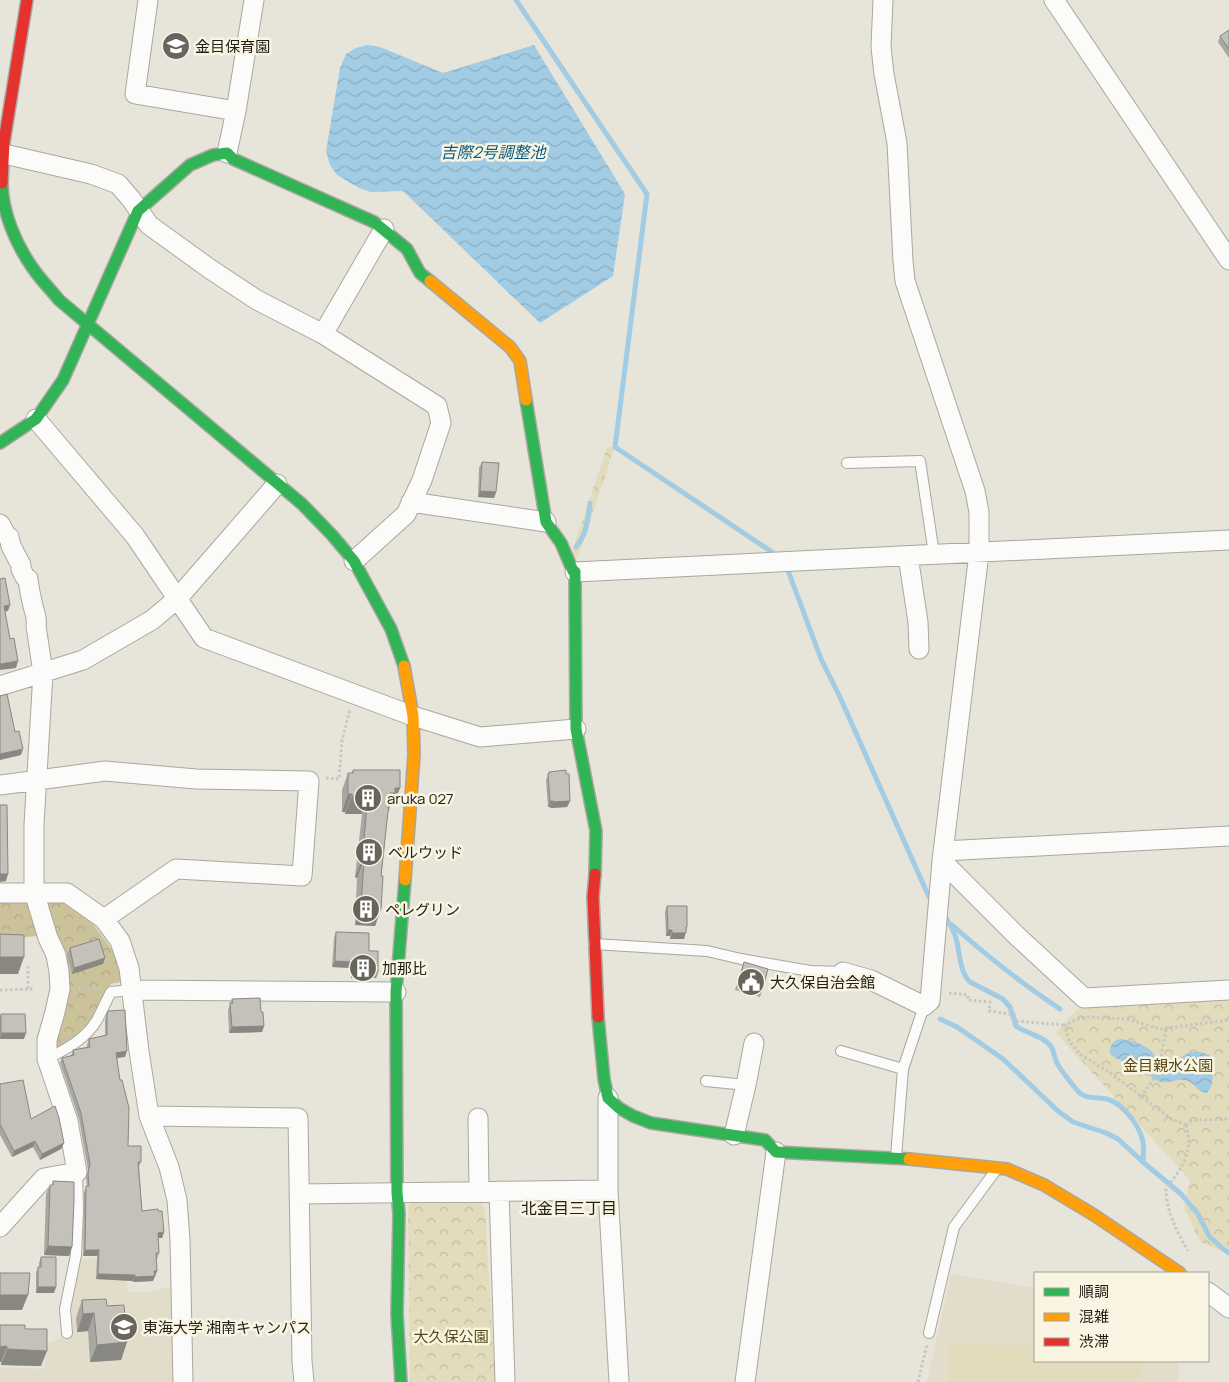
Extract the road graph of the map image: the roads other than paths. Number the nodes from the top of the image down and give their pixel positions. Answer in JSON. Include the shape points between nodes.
{"nodes":[{"id":1,"x":28,"y":0,"type":"edge"},
{"id":2,"x":148,"y":0,"type":"edge"},
{"id":3,"x":254,"y":0,"type":"edge"},
{"id":4,"x":882,"y":0,"type":"edge"},
{"id":5,"x":1054,"y":0,"type":"edge"},
{"id":6,"x":236,"y":111,"type":"junction"},
{"id":7,"x":1,"y":153,"type":"edge"},
{"id":8,"x":227,"y":153,"type":"junction"},
{"id":9,"x":138,"y":211,"type":"junction"},
{"id":10,"x":384,"y":229,"type":"junction"},
{"id":11,"x":1229,"y":260,"type":"edge"},
{"id":12,"x":89,"y":324,"type":"junction"},
{"id":13,"x":322,"y":334,"type":"junction"},
{"id":14,"x":36,"y":419,"type":"junction"},
{"id":15,"x":0,"y":443,"type":"edge"},
{"id":16,"x":846,"y":463,"type":"dead end"},
{"id":17,"x":277,"y":484,"type":"junction"},
{"id":18,"x":411,"y":502,"type":"junction"},
{"id":19,"x":546,"y":522,"type":"junction"},
{"id":20,"x":0,"y":524,"type":"edge"},
{"id":21,"x":1229,"y":540,"type":"edge"},
{"id":22,"x":979,"y":553,"type":"junction"},
{"id":23,"x":934,"y":554,"type":"junction"},
{"id":24,"x":908,"y":556,"type":"junction"},
{"id":25,"x":354,"y":561,"type":"junction"},
{"id":26,"x":575,"y":572,"type":"junction"},
{"id":27,"x":177,"y":599,"type":"junction"},
{"id":28,"x":919,"y":649,"type":"dead end"},
{"id":29,"x":43,"y":673,"type":"junction"},
{"id":30,"x":0,"y":686,"type":"edge"},
{"id":31,"x":413,"y":716,"type":"junction"},
{"id":32,"x":576,"y":730,"type":"junction"},
{"id":33,"x":36,"y":780,"type":"junction"},
{"id":34,"x":0,"y":785,"type":"edge"},
{"id":35,"x":1229,"y":836,"type":"edge"},
{"id":36,"x":943,"y":856,"type":"junction"},
{"id":37,"x":34,"y":892,"type":"junction"},
{"id":38,"x":0,"y":893,"type":"edge"},
{"id":39,"x":104,"y":919,"type":"junction"},
{"id":40,"x":594,"y":944,"type":"junction"},
{"id":41,"x":843,"y":972,"type":"joint"},
{"id":42,"x":133,"y":990,"type":"junction"},
{"id":43,"x":1229,"y":990,"type":"edge"},
{"id":44,"x":396,"y":992,"type":"junction"},
{"id":45,"x":924,"y":1006,"type":"junction"},
{"id":46,"x":754,"y":1043,"type":"dead end"},
{"id":47,"x":841,"y":1052,"type":"dead end"},
{"id":48,"x":47,"y":1059,"type":"junction"},
{"id":49,"x":903,"y":1069,"type":"junction"},
{"id":50,"x":706,"y":1081,"type":"dead end"},
{"id":51,"x":746,"y":1085,"type":"junction"},
{"id":52,"x":608,"y":1098,"type":"junction"},
{"id":53,"x":149,"y":1116,"type":"junction"},
{"id":54,"x":478,"y":1118,"type":"dead end"},
{"id":55,"x":734,"y":1134,"type":"junction"},
{"id":56,"x":776,"y":1152,"type":"junction"},
{"id":57,"x":896,"y":1158,"type":"junction"},
{"id":58,"x":997,"y":1168,"type":"junction"},
{"id":59,"x":77,"y":1172,"type":"junction"},
{"id":60,"x":608,"y":1190,"type":"junction"},
{"id":61,"x":478,"y":1191,"type":"junction"},
{"id":62,"x":498,"y":1191,"type":"junction"},
{"id":63,"x":397,"y":1193,"type":"junction"},
{"id":64,"x":299,"y":1194,"type":"junction"},
{"id":65,"x":0,"y":1227,"type":"edge"},
{"id":66,"x":1179,"y":1272,"type":"edge"},
{"id":67,"x":1209,"y":1293,"type":"edge"},
{"id":68,"x":1229,"y":1308,"type":"edge"},
{"id":69,"x":67,"y":1333,"type":"dead end"},
{"id":70,"x":929,"y":1333,"type":"road end"},
{"id":71,"x":183,"y":1382,"type":"edge"},
{"id":72,"x":304,"y":1382,"type":"edge"},
{"id":73,"x":401,"y":1382,"type":"edge"},
{"id":74,"x":505,"y":1382,"type":"edge"},
{"id":75,"x":619,"y":1382,"type":"edge"},
{"id":76,"x":745,"y":1382,"type":"edge"}],
"edges":[{"from":1,"to":7,"type":"street"},
{"from":2,"to":6,"type":"street","via":[[135,94]]},
{"from":3,"to":6,"type":"street"},
{"from":4,"to":22,"type":"street","via":[[881,47],[897,143],[905,282],[975,491],[979,512]]},
{"from":5,"to":11,"type":"street"},
{"from":6,"to":8,"type":"street"},
{"from":7,"to":9,"type":"street","via":[[91,174],[118,184]]},
{"from":7,"to":12,"type":"street","via":[[2,191],[28,261],[59,300]]},
{"from":8,"to":9,"type":"street","via":[[190,165]]},
{"from":8,"to":10,"type":"street","via":[[233,159]]},
{"from":9,"to":12,"type":"street"},
{"from":9,"to":13,"type":"street","via":[[149,225],[210,269],[257,300]]},
{"from":10,"to":13,"type":"street"},
{"from":10,"to":19,"type":"street","via":[[407,250],[420,273],[510,347],[520,361]]},
{"from":12,"to":14,"type":"street","via":[[63,380]]},
{"from":12,"to":17,"type":"street"},
{"from":13,"to":18,"type":"street","via":[[437,406],[441,423]]},
{"from":14,"to":15,"type":"street"},
{"from":14,"to":27,"type":"street","via":[[135,536]]},
{"from":16,"to":23,"type":"lane","via":[[920,461]]},
{"from":17,"to":25,"type":"street","via":[[302,504]]},
{"from":17,"to":27,"type":"street"},
{"from":18,"to":19,"type":"street"},
{"from":18,"to":25,"type":"street","via":[[406,514]]},
{"from":19,"to":26,"type":"street"},
{"from":20,"to":29,"type":"street","via":[[28,579],[36,611]]},
{"from":21,"to":22,"type":"street"},
{"from":22,"to":23,"type":"street"},
{"from":22,"to":36,"type":"street"},
{"from":23,"to":24,"type":"street"},
{"from":24,"to":26,"type":"street"},
{"from":24,"to":28,"type":"street"},
{"from":25,"to":31,"type":"street","via":[[391,629],[403,662]]},
{"from":26,"to":32,"type":"street"},
{"from":27,"to":29,"type":"street","via":[[152,620],[83,660]]},
{"from":27,"to":31,"type":"street","via":[[204,638]]},
{"from":29,"to":30,"type":"street"},
{"from":29,"to":33,"type":"street"},
{"from":31,"to":32,"type":"street","via":[[480,737]]},
{"from":31,"to":44,"type":"street","via":[[414,755]]},
{"from":32,"to":40,"type":"street","via":[[596,831]]},
{"from":33,"to":34,"type":"street"},
{"from":33,"to":37,"type":"street"},
{"from":33,"to":39,"type":"street","via":[[105,771],[196,779],[309,781],[302,876],[176,869]]},
{"from":35,"to":36,"type":"street"},
{"from":36,"to":43,"type":"street","via":[[1018,937],[1084,998]]},
{"from":36,"to":45,"type":"street","via":[[930,1001]]},
{"from":37,"to":38,"type":"street"},
{"from":37,"to":39,"type":"street","via":[[67,893]]},
{"from":37,"to":48,"type":"street","via":[[59,972],[60,989],[47,1040]]},
{"from":39,"to":42,"type":"street","via":[[120,941]]},
{"from":40,"to":41,"type":"lane","via":[[707,951],[810,971]]},
{"from":40,"to":52,"type":"street","via":[[598,1024]]},
{"from":41,"to":45,"type":"street","via":[[871,980]]},
{"from":42,"to":44,"type":"street"},
{"from":42,"to":48,"type":"lane","via":[[112,992],[88,1033]]},
{"from":42,"to":53,"type":"street"},
{"from":44,"to":63,"type":"street"},
{"from":45,"to":49,"type":"lane"},
{"from":46,"to":51,"type":"street"},
{"from":47,"to":49,"type":"lane"},
{"from":48,"to":59,"type":"street","via":[[68,1120]]},
{"from":49,"to":57,"type":"lane"},
{"from":50,"to":51,"type":"lane"},
{"from":51,"to":55,"type":"street"},
{"from":52,"to":55,"type":"street","via":[[619,1108],[651,1123]]},
{"from":52,"to":60,"type":"street"},
{"from":53,"to":64,"type":"street","via":[[298,1118]]},
{"from":53,"to":71,"type":"street","via":[[169,1168],[177,1200]]},
{"from":54,"to":61,"type":"street"},
{"from":55,"to":56,"type":"street","via":[[765,1140]]},
{"from":56,"to":57,"type":"street"},
{"from":56,"to":76,"type":"street"},
{"from":57,"to":58,"type":"street"},
{"from":58,"to":66,"type":"street","via":[[1044,1185]]},
{"from":58,"to":70,"type":"lane","via":[[954,1227]]},
{"from":59,"to":65,"type":"street","via":[[44,1178]]},
{"from":59,"to":69,"type":"lane","via":[[76,1255],[65,1309]]},
{"from":60,"to":62,"type":"street"},
{"from":60,"to":75,"type":"street"},
{"from":61,"to":62,"type":"street"},
{"from":61,"to":63,"type":"street"},
{"from":62,"to":74,"type":"street"},
{"from":63,"to":64,"type":"street"},
{"from":63,"to":73,"type":"street","via":[[397,1314]]},
{"from":64,"to":72,"type":"street"},
{"from":67,"to":68,"type":"street"}]}
